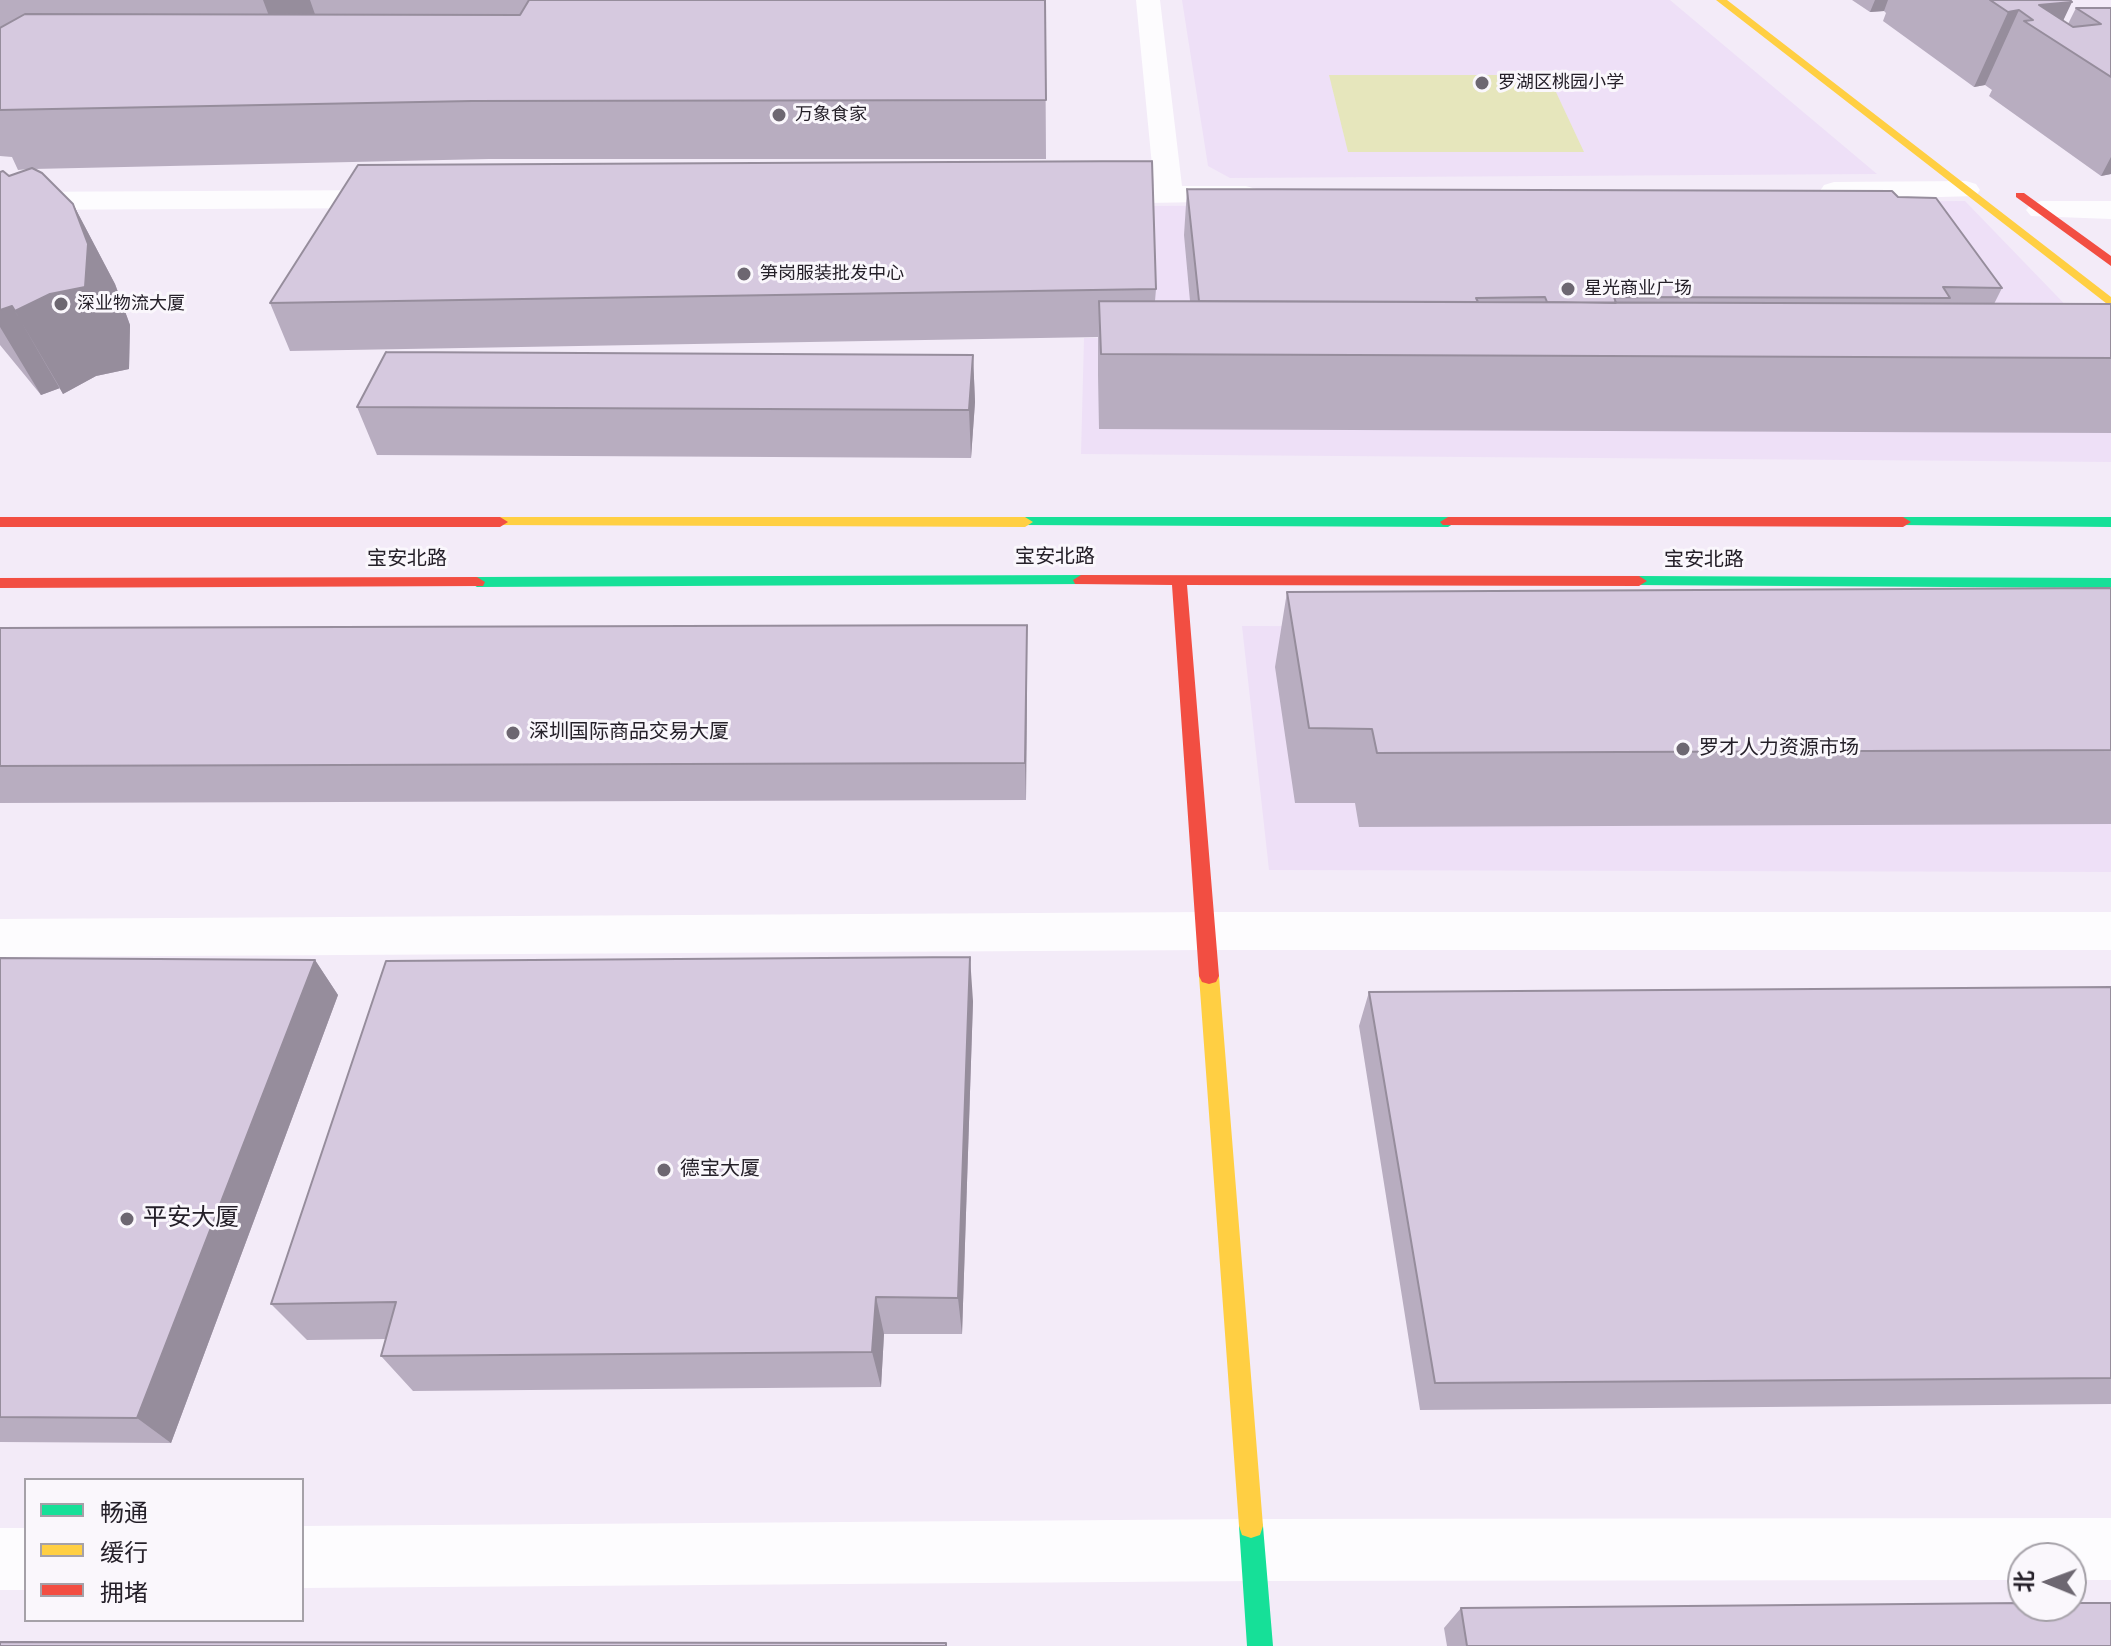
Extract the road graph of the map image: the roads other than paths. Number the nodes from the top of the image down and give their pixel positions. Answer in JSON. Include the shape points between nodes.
{"nodes":[{"id":1,"x":1148,"y":0,"type":"edge"},
{"id":2,"x":1721,"y":0,"type":"edge"},
{"id":3,"x":2003,"y":182,"type":"dead end"},
{"id":4,"x":1966,"y":190,"type":"junction"},
{"id":5,"x":1807,"y":191,"type":"edge"},
{"id":6,"x":1281,"y":194,"type":"edge"},
{"id":7,"x":1169,"y":195,"type":"junction"},
{"id":8,"x":1074,"y":196,"type":"edge"},
{"id":9,"x":427,"y":199,"type":"edge"},
{"id":10,"x":0,"y":201,"type":"edge"},
{"id":11,"x":2041,"y":210,"type":"junction"},
{"id":12,"x":2111,"y":210,"type":"edge"},
{"id":13,"x":2111,"y":262,"type":"edge"},
{"id":14,"x":2111,"y":303,"type":"edge"},
{"id":15,"x":0,"y":522,"type":"edge"},
{"id":16,"x":2111,"y":522,"type":"edge"},
{"id":17,"x":1179,"y":580,"type":"junction"},
{"id":18,"x":0,"y":583,"type":"edge"},
{"id":19,"x":2111,"y":583,"type":"edge"},
{"id":20,"x":1206,"y":931,"type":"junction"},
{"id":21,"x":2111,"y":931,"type":"edge"},
{"id":22,"x":0,"y":938,"type":"edge"},
{"id":23,"x":2111,"y":1549,"type":"edge"},
{"id":24,"x":1252,"y":1550,"type":"junction"},
{"id":25,"x":304,"y":1557,"type":"edge"},
{"id":26,"x":0,"y":1559,"type":"edge"},
{"id":27,"x":24,"y":1559,"type":"edge"},
{"id":28,"x":1260,"y":1646,"type":"edge"}],
"edges":[{"from":1,"to":7,"type":"street"},
{"from":2,"to":4,"type":"street"},
{"from":3,"to":11,"type":"street"},
{"from":4,"to":5,"type":"street"},
{"from":4,"to":14,"type":"street"},
{"from":6,"to":7,"type":"street"},
{"from":7,"to":8,"type":"street"},
{"from":9,"to":10,"type":"street"},
{"from":11,"to":12,"type":"street"},
{"from":11,"to":13,"type":"street"},
{"from":15,"to":16,"type":"street","name":"宝安北路"},
{"from":17,"to":18,"type":"street","name":"宝安北路"},
{"from":17,"to":19,"type":"street","name":"宝安北路"},
{"from":17,"to":20,"type":"street"},
{"from":20,"to":21,"type":"street"},
{"from":20,"to":22,"type":"street"},
{"from":20,"to":24,"type":"street"},
{"from":23,"to":24,"type":"street"},
{"from":24,"to":25,"type":"street"},
{"from":24,"to":28,"type":"street"},
{"from":26,"to":27,"type":"street"}]}
